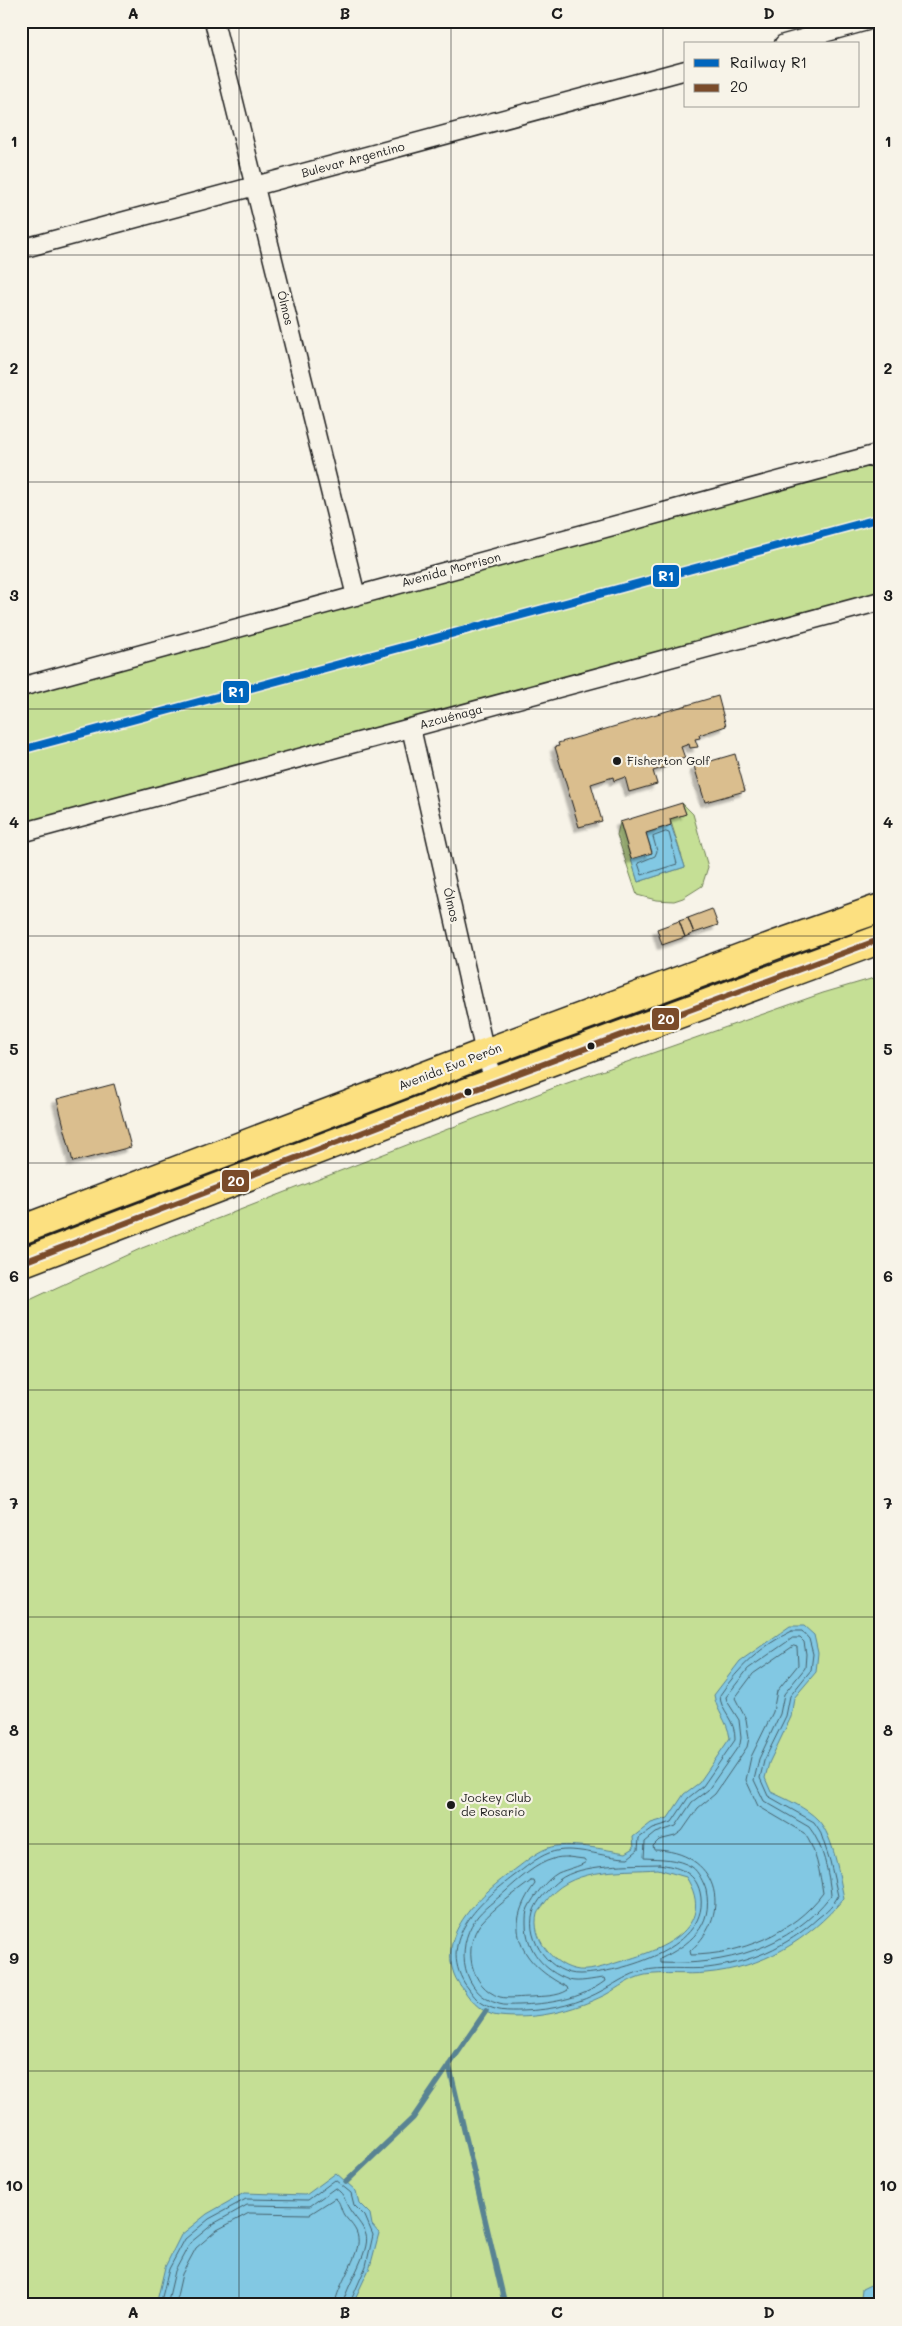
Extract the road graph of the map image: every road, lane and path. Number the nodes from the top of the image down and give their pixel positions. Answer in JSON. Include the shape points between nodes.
{"nodes":[{"id":1,"x":214,"y":21,"type":"edge"},
{"id":2,"x":867,"y":21,"type":"edge"},
{"id":3,"x":791,"y":42,"type":"edge"},
{"id":4,"x":684,"y":71,"type":"edge"},
{"id":5,"x":255,"y":186,"type":"junction"},
{"id":6,"x":21,"y":249,"type":"edge"},
{"id":7,"x":881,"y":453,"type":"edge"},
{"id":8,"x":356,"y":596,"type":"junction"},
{"id":9,"x":881,"y":601,"type":"edge"},
{"id":10,"x":21,"y":687,"type":"edge"},
{"id":11,"x":411,"y":728,"type":"junction"},
{"id":12,"x":21,"y":833,"type":"edge"},
{"id":13,"x":881,"y":908,"type":"edge"},
{"id":14,"x":881,"y":939,"type":"edge"},
{"id":15,"x":485,"y":1053,"type":"junction"},
{"id":16,"x":495,"y":1082,"type":"junction"},
{"id":17,"x":21,"y":1230,"type":"edge"},
{"id":18,"x":21,"y":1263,"type":"edge"}],
"edges":[{"from":1,"to":5,"type":"street","name":"Ólmos"},
{"from":2,"to":3,"type":"street"},
{"from":4,"to":5,"type":"street","name":"Bulevar Argentino"},
{"from":5,"to":6,"type":"street","name":"Bulevar Argentino"},
{"from":5,"to":8,"type":"street","name":"Ólmos"},
{"from":7,"to":8,"type":"street","name":"Avenida Morrison"},
{"from":8,"to":10,"type":"street","name":"Avenida Morrison"},
{"from":9,"to":11,"type":"street","name":"Azcuénaga"},
{"from":11,"to":12,"type":"street","name":"Azcuénaga"},
{"from":11,"to":15,"type":"street","name":"Ólmos"},
{"from":13,"to":15,"type":"main road","name":"Avenida Eva Perón"},
{"from":14,"to":16,"type":"main road"},
{"from":15,"to":16,"type":"street","name":"Ólmos"},
{"from":15,"to":17,"type":"main road","name":"Avenida Eva Perón"},
{"from":16,"to":18,"type":"main road"}]}
